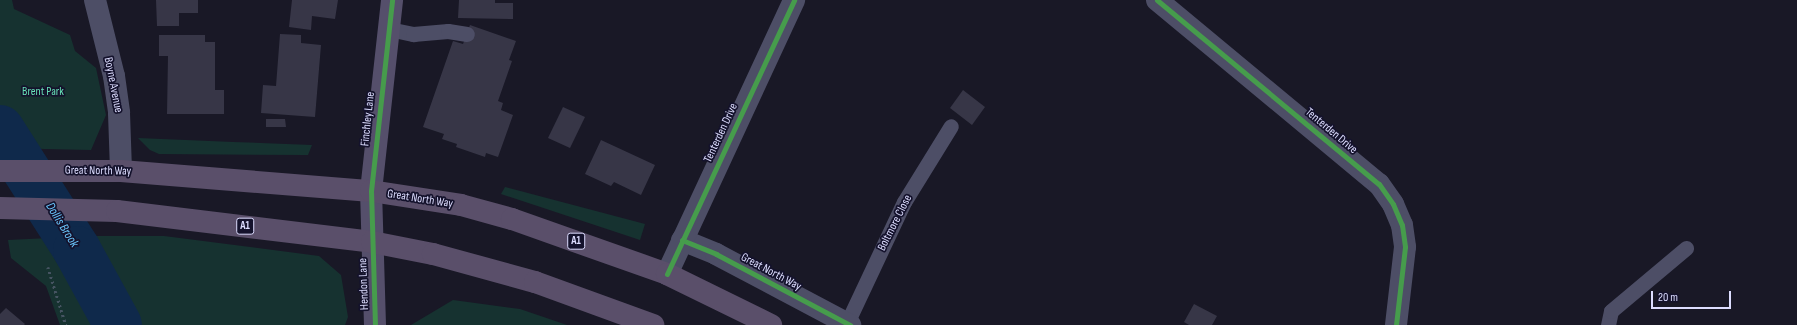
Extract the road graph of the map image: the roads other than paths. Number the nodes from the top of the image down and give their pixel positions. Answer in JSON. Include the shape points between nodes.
{"nodes":[{"id":1,"x":95,"y":0,"type":"edge"},
{"id":2,"x":392,"y":0,"type":"edge"},
{"id":3,"x":794,"y":0,"type":"edge"},
{"id":4,"x":1157,"y":0,"type":"edge"},
{"id":5,"x":389,"y":29,"type":"junction"},
{"id":6,"x":467,"y":34,"type":"dead end"},
{"id":7,"x":951,"y":126,"type":"dead end"},
{"id":8,"x":0,"y":171,"type":"edge"},
{"id":9,"x":121,"y":171,"type":"junction"},
{"id":10,"x":371,"y":191,"type":"junction"},
{"id":11,"x":0,"y":208,"type":"edge"},
{"id":12,"x":682,"y":240,"type":"junction"},
{"id":13,"x":372,"y":242,"type":"junction"},
{"id":14,"x":1686,"y":248,"type":"dead end"},
{"id":15,"x":666,"y":274,"type":"junction"},
{"id":16,"x":375,"y":321,"type":"edge"},
{"id":17,"x":848,"y":324,"type":"edge"},
{"id":18,"x":653,"y":325,"type":"edge"},
{"id":19,"x":771,"y":325,"type":"edge"},
{"id":20,"x":1396,"y":325,"type":"edge"},
{"id":21,"x":1608,"y":325,"type":"edge"}],
"edges":[{"from":1,"to":9,"type":"street","name":"Boyne Avenue","via":[[115,83]]},
{"from":2,"to":5,"type":"main road","name":"Finchley Lane"},
{"from":3,"to":12,"type":"street","name":"Tenterden Drive"},
{"from":4,"to":20,"type":"street","name":"Tenterden Drive","via":[[1379,184],[1393,204],[1402,225],[1405,247]]},
{"from":5,"to":6,"type":"lane","via":[[413,34],[448,31]]},
{"from":5,"to":10,"type":"main road","name":"Finchley Lane"},
{"from":7,"to":17,"type":"lane","name":"Boltmore Close","via":[[904,202]]},
{"from":8,"to":9,"type":"highway","name":"Great North Way","number":"A1"},
{"from":9,"to":10,"type":"highway","name":"Great North Way","number":"A1"},
{"from":10,"to":13,"type":"main road","name":"Finchley Lane"},
{"from":10,"to":15,"type":"highway","name":"Great North Way","number":"A1","via":[[461,205],[512,219]]},
{"from":11,"to":13,"type":"highway","number":"A1","via":[[117,210]]},
{"from":12,"to":15,"type":"street","name":"Tenterden Drive"},
{"from":12,"to":17,"type":"street","name":"Great North Way","via":[[716,254]]},
{"from":13,"to":16,"type":"main road","name":"Hendon Lane"},
{"from":13,"to":18,"type":"highway","number":"A1","via":[[432,254],[535,282]]},
{"from":14,"to":21,"type":"lane","via":[[1611,311]]},
{"from":15,"to":19,"type":"highway","name":"Great North Way","number":"A1"}]}
